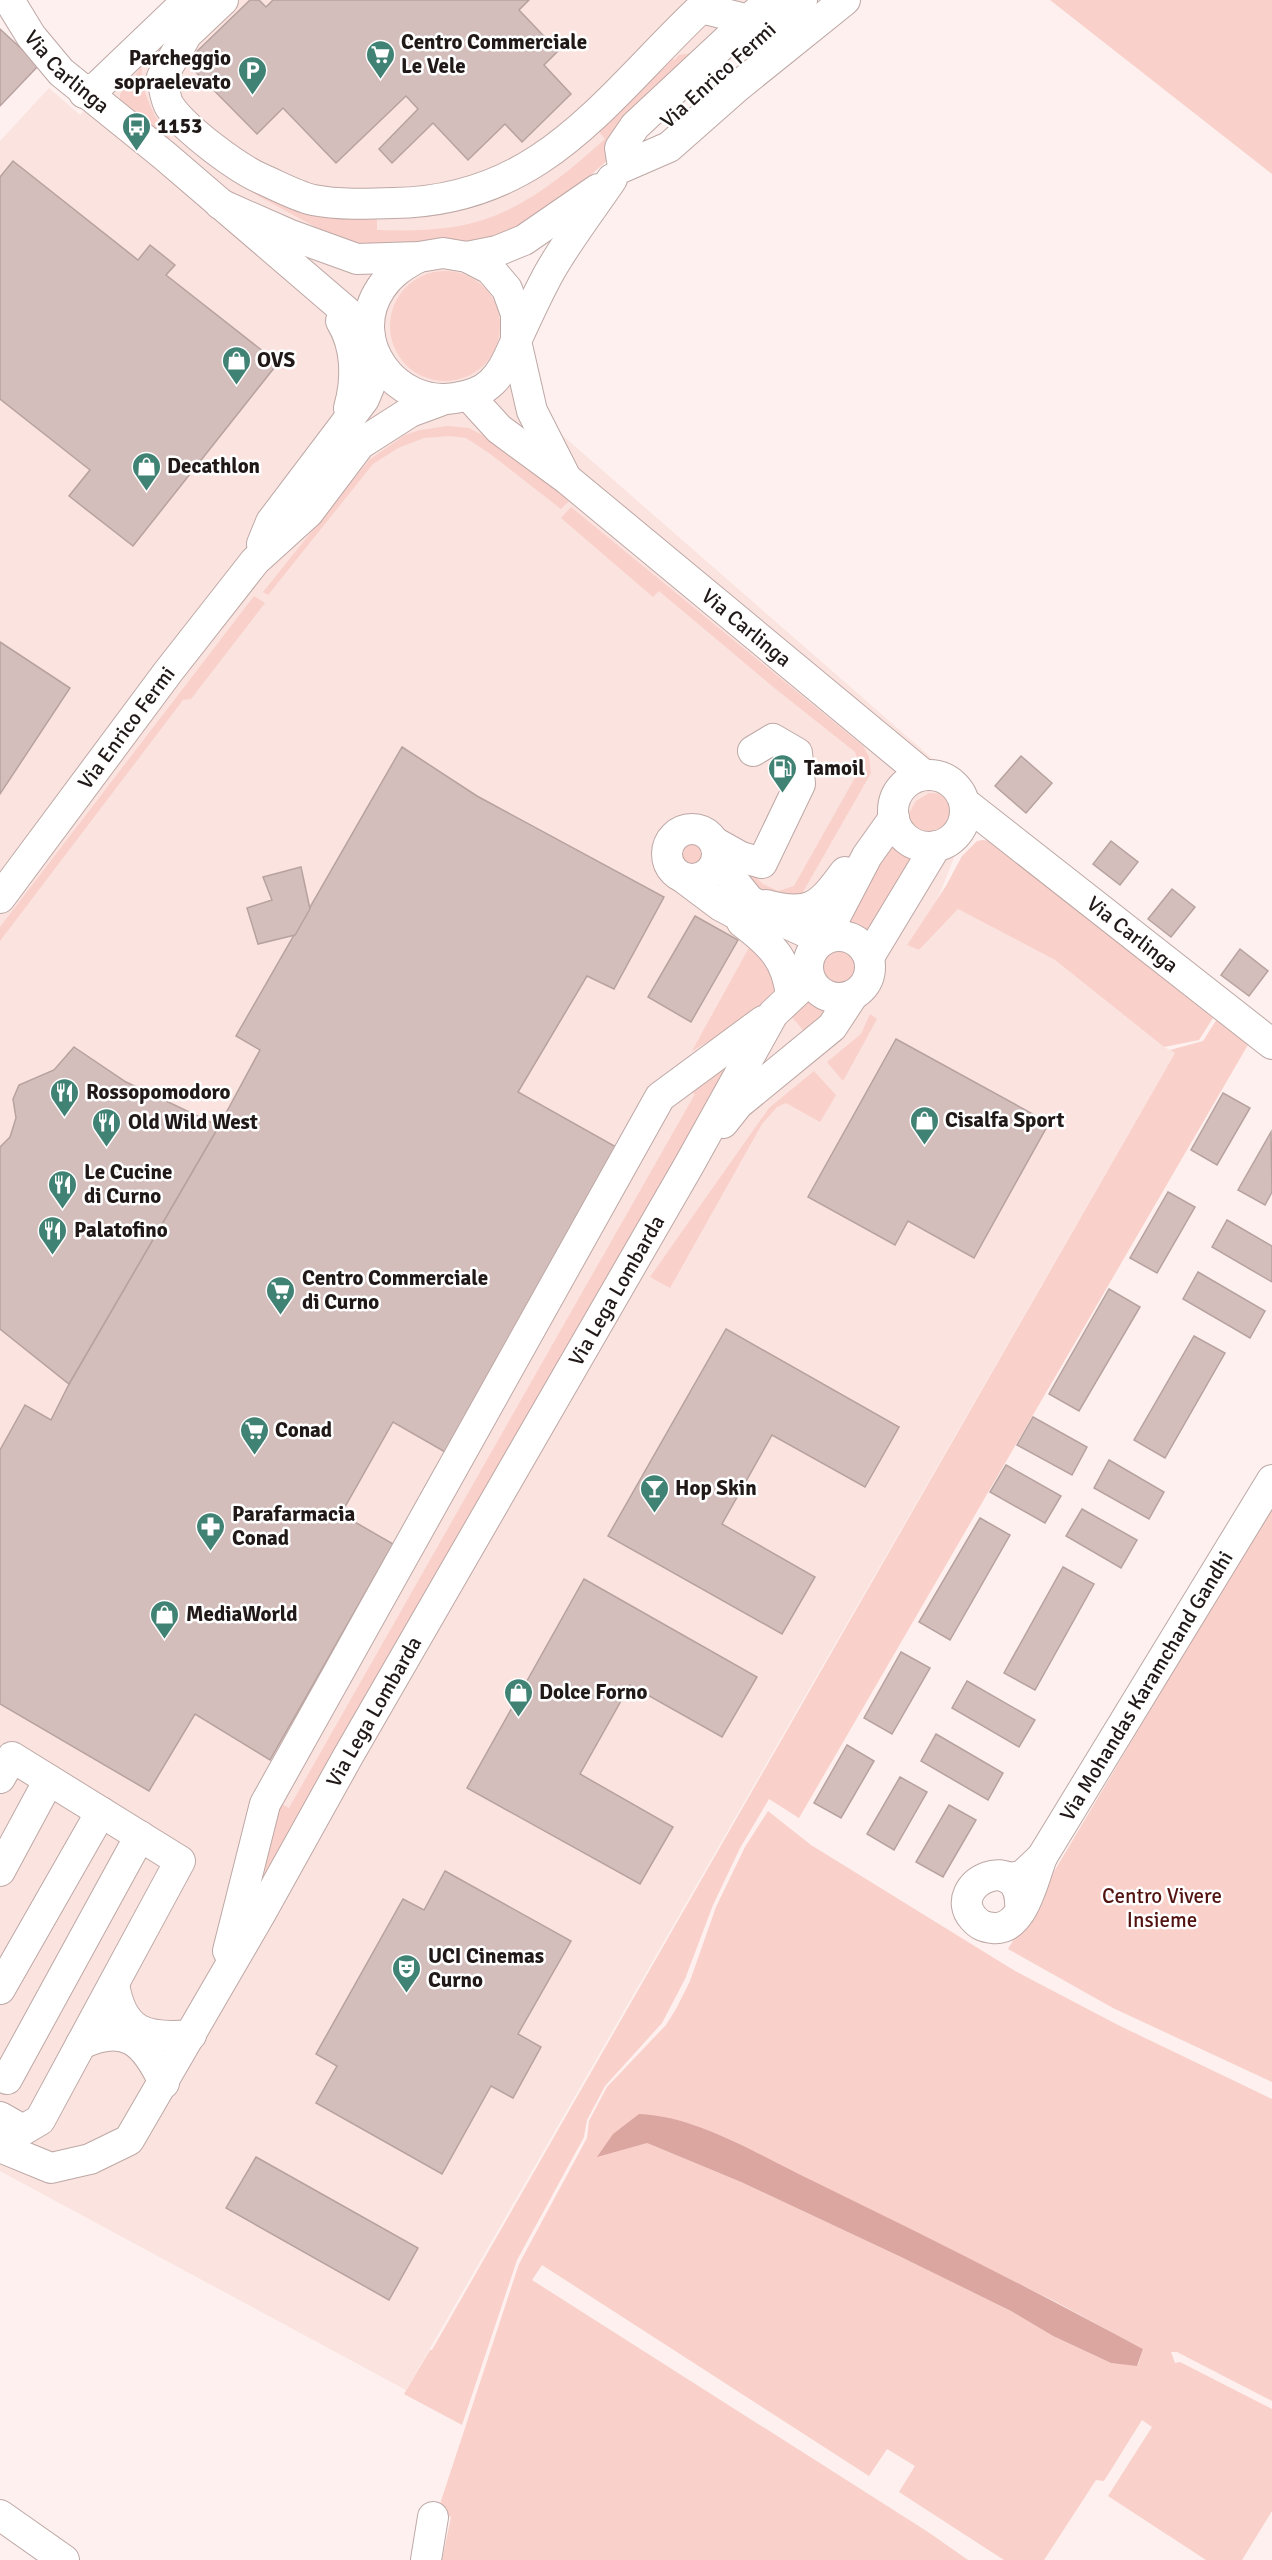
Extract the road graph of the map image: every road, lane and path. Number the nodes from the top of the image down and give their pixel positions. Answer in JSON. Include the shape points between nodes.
{"nodes":[{"id":1,"x":9,"y":0,"type":"edge"},
{"id":2,"x":188,"y":0,"type":"edge"},
{"id":3,"x":223,"y":0,"type":"edge"},
{"id":4,"x":802,"y":0,"type":"edge"},
{"id":5,"x":845,"y":0,"type":"edge"},
{"id":6,"x":704,"y":4,"type":"edge"},
{"id":7,"x":760,"y":10,"type":"edge"},
{"id":8,"x":0,"y":18,"type":"edge"},
{"id":9,"x":28,"y":31,"type":"junction"},
{"id":10,"x":146,"y":40,"type":"junction"},
{"id":11,"x":665,"y":42,"type":"junction"},
{"id":12,"x":723,"y":44,"type":"junction"},
{"id":13,"x":84,"y":93,"type":"junction"},
{"id":14,"x":169,"y":119,"type":"junction"},
{"id":15,"x":618,"y":173,"type":"junction"},
{"id":16,"x":220,"y":204,"type":"junction"},
{"id":17,"x":288,"y":234,"type":"junction"},
{"id":18,"x":419,"y":257,"type":"junction"},
{"id":19,"x":467,"y":257,"type":"junction"},
{"id":20,"x":324,"y":293,"type":"junction"},
{"id":21,"x":516,"y":341,"type":"junction"},
{"id":22,"x":375,"y":351,"type":"junction"},
{"id":23,"x":469,"y":396,"type":"junction"},
{"id":24,"x":440,"y":401,"type":"junction"},
{"id":25,"x":343,"y":427,"type":"junction"},
{"id":26,"x":567,"y":479,"type":"junction"},
{"id":27,"x":255,"y":561,"type":"junction"},
{"id":28,"x":753,"y":751,"type":"dead end"},
{"id":29,"x":924,"y":775,"type":"junction"},
{"id":30,"x":965,"y":803,"type":"junction"},
{"id":31,"x":894,"y":818,"type":"junction"},
{"id":32,"x":936,"y":846,"type":"junction"},
{"id":33,"x":717,"y":852,"type":"junction"},
{"id":34,"x":867,"y":856,"type":"junction"},
{"id":35,"x":685,"y":879,"type":"junction"},
{"id":36,"x":0,"y":898,"type":"edge"},
{"id":37,"x":735,"y":903,"type":"junction"},
{"id":38,"x":868,"y":957,"type":"junction"},
{"id":39,"x":801,"y":978,"type":"junction"},
{"id":40,"x":853,"y":994,"type":"junction"},
{"id":41,"x":1272,"y":1044,"type":"edge"},
{"id":42,"x":689,"y":1165,"type":"junction"},
{"id":43,"x":1272,"y":1480,"type":"edge"},
{"id":44,"x":0,"y":1778,"type":"edge"},
{"id":45,"x":49,"y":1780,"type":"junction"},
{"id":46,"x":101,"y":1812,"type":"junction"},
{"id":47,"x":140,"y":1836,"type":"junction"},
{"id":48,"x":1042,"y":1857,"type":"junction"},
{"id":49,"x":0,"y":1871,"type":"edge"},
{"id":50,"x":1007,"y":1878,"type":"junction"},
{"id":51,"x":1020,"y":1912,"type":"junction"},
{"id":52,"x":114,"y":1984,"type":"junction"},
{"id":53,"x":219,"y":1987,"type":"junction"},
{"id":54,"x":0,"y":1989,"type":"edge"},
{"id":55,"x":191,"y":2036,"type":"junction"},
{"id":56,"x":81,"y":2044,"type":"junction"},
{"id":57,"x":3,"y":2077,"type":"edge"},
{"id":58,"x":164,"y":2083,"type":"junction"},
{"id":59,"x":50,"y":2103,"type":"junction"},
{"id":60,"x":0,"y":2117,"type":"edge"},
{"id":61,"x":0,"y":2147,"type":"edge"},
{"id":62,"x":0,"y":2515,"type":"edge"},
{"id":63,"x":433,"y":2517,"type":"dead end"},
{"id":64,"x":64,"y":2560,"type":"edge"},
{"id":65,"x":426,"y":2560,"type":"edge"}],
"edges":[{"from":1,"to":9,"type":"street","name":"Via Carlinga"},
{"from":2,"to":10,"type":"street"},
{"from":3,"to":14,"type":"street","via":[[187,34],[162,77]]},
{"from":4,"to":15,"type":"street","name":"Via Enrico Fermi","via":[[690,95]]},
{"from":5,"to":15,"type":"street","via":[[669,147]]},
{"from":6,"to":7,"type":"street"},
{"from":6,"to":11,"type":"street"},
{"from":7,"to":12,"type":"street"},
{"from":8,"to":9,"type":"street"},
{"from":9,"to":13,"type":"street","name":"Via Carlinga"},
{"from":10,"to":13,"type":"street","via":[[98,86]]},
{"from":10,"to":14,"type":"street","via":[[152,88]]},
{"from":11,"to":12,"type":"street"},
{"from":11,"to":14,"type":"street","via":[[579,130],[527,168],[480,189],[421,203],[312,200],[249,173]]},
{"from":12,"to":15,"type":"street","via":[[625,139]]},
{"from":13,"to":16,"type":"street","name":"Via Carlinga"},
{"from":14,"to":17,"type":"street","via":[[182,150]]},
{"from":15,"to":19,"type":"street","name":"Via Enrico Fermi","via":[[524,240],[498,252]]},
{"from":15,"to":21,"type":"street","name":"Via Enrico Fermi","via":[[549,273]]},
{"from":16,"to":17,"type":"street","name":"Via Carlinga"},
{"from":16,"to":20,"type":"street","name":"Via Carlinga"},
{"from":17,"to":18,"type":"street","name":"Via Carlinga","via":[[357,259]]},
{"from":18,"to":19,"type":"street","name":"Via Carlinga","via":[[443,253]]},
{"from":18,"to":22,"type":"street","name":"Via Carlinga","via":[[397,269],[380,289],[371,313]]},
{"from":19,"to":21,"type":"street","name":"Via Carlinga","via":[[490,269],[507,289],[516,315]]},
{"from":20,"to":22,"type":"street","name":"Via Carlinga","via":[[355,319]]},
{"from":20,"to":25,"type":"street","name":"Via Carlinga","via":[[350,334],[354,362],[352,397]]},
{"from":21,"to":23,"type":"street","name":"Via Carlinga","via":[[507,364],[491,384]]},
{"from":21,"to":26,"type":"street","name":"Via Carlinga","via":[[532,411]]},
{"from":22,"to":24,"type":"street","name":"Via Carlinga","via":[[405,390]]},
{"from":22,"to":25,"type":"street","name":"Via Enrico Fermi","via":[[364,399]]},
{"from":23,"to":24,"type":"street","name":"Via Carlinga"},
{"from":23,"to":26,"type":"street","name":"Via Carlinga","via":[[499,429]]},
{"from":24,"to":27,"type":"street","name":"Via Enrico Fermi","via":[[410,412],[360,444],[308,513]]},
{"from":25,"to":27,"type":"street","name":"Via Enrico Fermi","via":[[271,522]]},
{"from":26,"to":29,"type":"street","name":"Via Carlinga"},
{"from":27,"to":36,"type":"street","name":"Via Enrico Fermi"},
{"from":28,"to":33,"type":"street","via":[[772,739],[797,753],[800,784],[762,863]]},
{"from":29,"to":30,"type":"street","name":"Via Carlinga","via":[[945,778],[961,793]]},
{"from":29,"to":31,"type":"street","via":[[904,786],[897,795]]},
{"from":30,"to":32,"type":"street","via":[[962,826],[956,835]]},
{"from":30,"to":41,"type":"street","name":"Via Carlinga"},
{"from":31,"to":32,"type":"street","via":[[905,837],[925,847]]},
{"from":31,"to":34,"type":"street","name":"Via Lega Lombarda"},
{"from":32,"to":38,"type":"street","name":"Via Lega Lombarda"},
{"from":33,"to":35,"type":"street","via":[[711,872],[699,879]]},
{"from":33,"to":35,"type":"street","via":[[704,831],[688,829],[676,835],[668,846],[668,860],[674,872]]},
{"from":33,"to":37,"type":"street"},
{"from":34,"to":37,"type":"street","via":[[848,869],[826,898],[804,911]]},
{"from":34,"to":39,"type":"street","name":"Via Lega Lombarda"},
{"from":35,"to":37,"type":"street"},
{"from":37,"to":39,"type":"street","via":[[771,945],[788,974]]},
{"from":37,"to":39,"type":"street","via":[[788,924]]},
{"from":38,"to":39,"type":"street","via":[[858,942],[841,936]]},
{"from":38,"to":40,"type":"street","name":"Via Lega Lombarda","via":[[869,975]]},
{"from":39,"to":40,"type":"street","via":[[833,997]]},
{"from":39,"to":42,"type":"street","name":"Via Lega Lombarda"},
{"from":39,"to":53,"type":"street","via":[[660,1097],[265,1804]]},
{"from":40,"to":42,"type":"street","name":"Via Lega Lombarda","via":[[832,1027],[738,1104]]},
{"from":42,"to":53,"type":"street","name":"Via Lega Lombarda"},
{"from":43,"to":48,"type":"street","name":"Via Mohandas Karamchand Gandhi"},
{"from":44,"to":45,"type":"street","via":[[12,1757]]},
{"from":45,"to":46,"type":"street"},
{"from":45,"to":49,"type":"street"},
{"from":46,"to":47,"type":"street"},
{"from":46,"to":54,"type":"street"},
{"from":47,"to":52,"type":"street","via":[[180,1861]]},
{"from":47,"to":57,"type":"street"},
{"from":48,"to":50,"type":"street","name":"Via Mohandas Karamchand Gandhi","via":[[1022,1876]]},
{"from":48,"to":51,"type":"street"},
{"from":50,"to":51,"type":"street","via":[[1021,1896]]},
{"from":50,"to":51,"type":"street","name":"Via Mohandas Karamchand Gandhi","via":[[983,1878],[972,1887],[967,1903],[971,1916],[984,1927],[1000,1929]]},
{"from":52,"to":55,"type":"street","via":[[126,2019],[140,2031],[158,2037]]},
{"from":52,"to":56,"type":"street"},
{"from":53,"to":55,"type":"street","name":"Via Lega Lombarda"},
{"from":55,"to":58,"type":"street","name":"Via Lega Lombarda"},
{"from":56,"to":58,"type":"street","via":[[98,2036],[117,2035],[134,2041],[149,2053]]},
{"from":56,"to":59,"type":"street"},
{"from":57,"to":59,"type":"street"},
{"from":58,"to":61,"type":"street","name":"Via Lega Lombarda","via":[[129,2140],[90,2159],[51,2169]]},
{"from":59,"to":60,"type":"street","via":[[40,2120],[23,2130]]},
{"from":62,"to":64,"type":"street"},
{"from":63,"to":65,"type":"street"}]}
